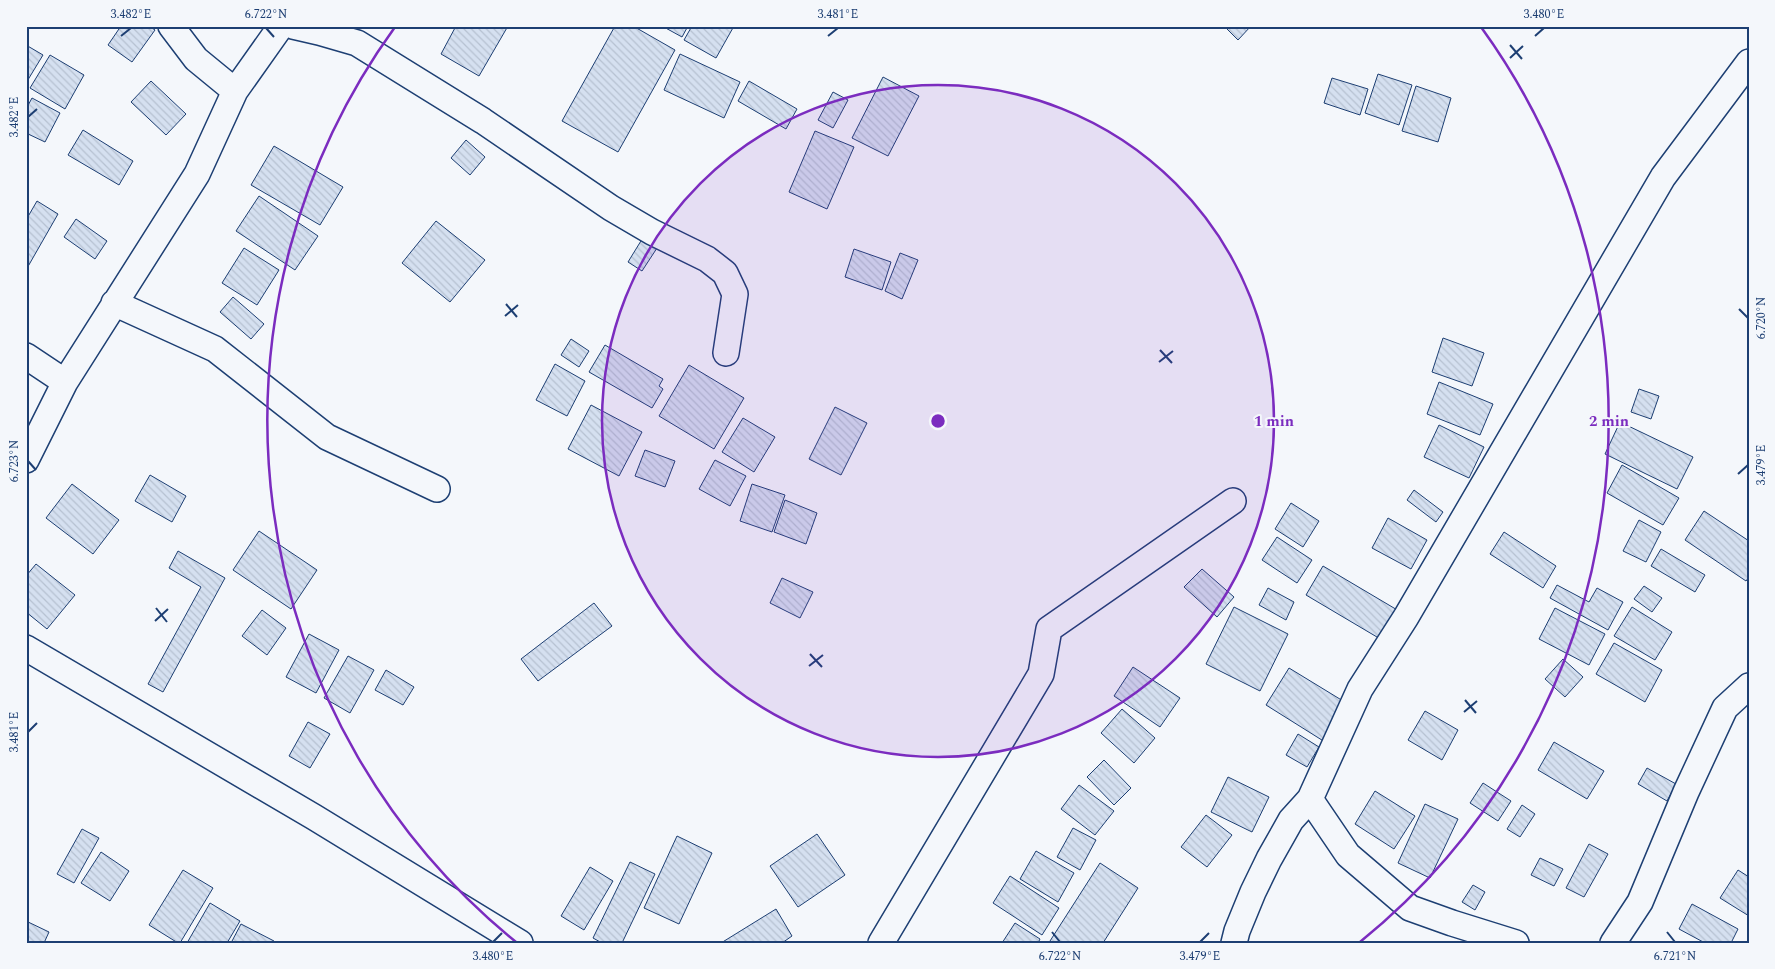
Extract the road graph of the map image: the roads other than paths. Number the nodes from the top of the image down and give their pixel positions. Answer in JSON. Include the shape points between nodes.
{"nodes":[{"id":1,"x":171,"y":26,"type":"edge"},
{"id":2,"x":281,"y":26,"type":"edge"},
{"id":3,"x":293,"y":26,"type":"edge"},
{"id":4,"x":1749,"y":62,"type":"edge"},
{"id":5,"x":234,"y":91,"type":"junction"},
{"id":6,"x":114,"y":303,"type":"junction"},
{"id":7,"x":726,"y":353,"type":"dead end"},
{"id":8,"x":26,"y":356,"type":"edge"},
{"id":9,"x":64,"y":382,"type":"junction"},
{"id":10,"x":26,"y":460,"type":"edge"},
{"id":11,"x":437,"y":489,"type":"dead end"},
{"id":12,"x":1233,"y":501,"type":"dead end"},
{"id":13,"x":26,"y":648,"type":"edge"},
{"id":14,"x":1749,"y":686,"type":"edge"},
{"id":15,"x":1310,"y":799,"type":"junction"},
{"id":16,"x":520,"y":943,"type":"edge"},
{"id":17,"x":881,"y":943,"type":"edge"},
{"id":18,"x":1234,"y":943,"type":"edge"},
{"id":19,"x":1516,"y":943,"type":"edge"},
{"id":20,"x":1613,"y":943,"type":"edge"}],
"edges":[{"from":1,"to":5,"type":"street","via":[[196,59]]},
{"from":2,"to":5,"type":"street"},
{"from":3,"to":7,"type":"street","via":[[356,43],[483,121],[628,218],[707,258],[725,273],[735,294]]},
{"from":4,"to":15,"type":"street","via":[[1663,177],[1406,617],[1360,689]]},
{"from":5,"to":6,"type":"street","via":[[197,174]]},
{"from":6,"to":9,"type":"street"},
{"from":6,"to":11,"type":"street","via":[[215,350],[327,436]]},
{"from":8,"to":9,"type":"street"},
{"from":9,"to":10,"type":"street"},
{"from":12,"to":17,"type":"street","via":[[1049,629],[1041,674]]},
{"from":13,"to":16,"type":"street","via":[[314,817]]},
{"from":14,"to":20,"type":"street","via":[[1725,708],[1640,902]]},
{"from":15,"to":18,"type":"street","via":[[1291,820],[1269,859]]},
{"from":15,"to":19,"type":"street","via":[[1348,855],[1410,908]]}]}
